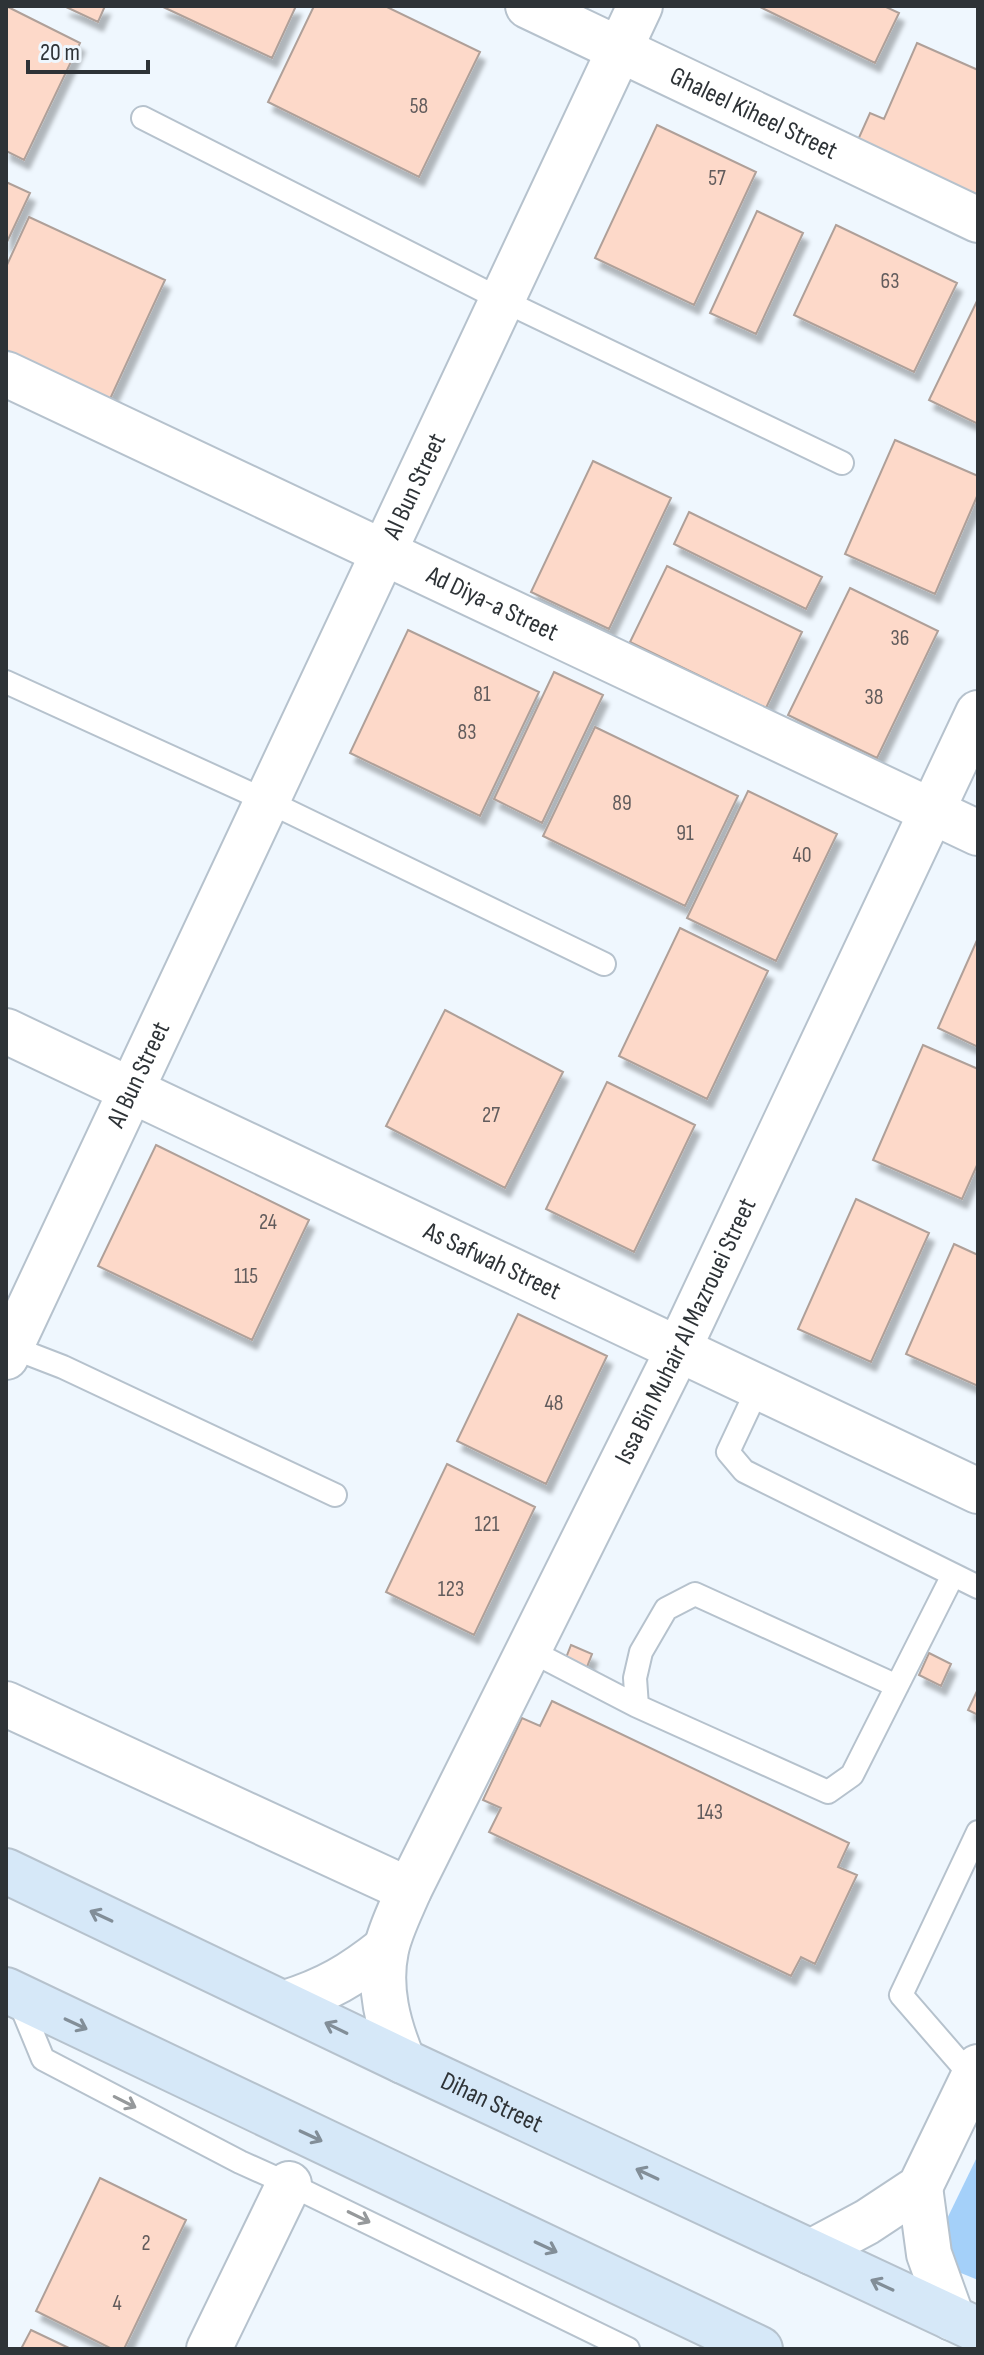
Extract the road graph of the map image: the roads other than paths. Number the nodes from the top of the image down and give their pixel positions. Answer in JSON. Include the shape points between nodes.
{"nodes":[{"id":1,"x":528,"y":6,"type":"edge"},
{"id":2,"x":640,"y":6,"type":"edge"},
{"id":3,"x":619,"y":50,"type":"junction"},
{"id":4,"x":143,"y":118,"type":"dead end"},
{"id":5,"x":978,"y":220,"type":"edge"},
{"id":6,"x":502,"y":300,"type":"junction"},
{"id":7,"x":6,"y":374,"type":"edge"},
{"id":8,"x":842,"y":463,"type":"dead end"},
{"id":9,"x":383,"y":552,"type":"junction"},
{"id":10,"x":6,"y":682,"type":"edge"},
{"id":11,"x":978,"y":713,"type":"edge"},
{"id":12,"x":267,"y":801,"type":"junction"},
{"id":13,"x":932,"y":811,"type":"junction"},
{"id":14,"x":978,"y":833,"type":"edge"},
{"id":15,"x":604,"y":964,"type":"dead end"},
{"id":16,"x":6,"y":1031,"type":"edge"},
{"id":17,"x":132,"y":1090,"type":"junction"},
{"id":18,"x":679,"y":1348,"type":"junction"},
{"id":19,"x":8,"y":1350,"type":"edge"},
{"id":20,"x":759,"y":1386,"type":"junction"},
{"id":21,"x":978,"y":1491,"type":"edge"},
{"id":22,"x":335,"y":1495,"type":"dead end"},
{"id":23,"x":953,"y":1575,"type":"junction"},
{"id":24,"x":978,"y":1587,"type":"edge"},
{"id":25,"x":529,"y":1650,"type":"junction"},
{"id":26,"x":897,"y":1686,"type":"junction"},
{"id":27,"x":6,"y":1704,"type":"edge"},
{"id":28,"x":637,"y":1706,"type":"junction"},
{"id":29,"x":978,"y":1832,"type":"edge"},
{"id":30,"x":6,"y":1871,"type":"edge"},
{"id":31,"x":409,"y":1890,"type":"junction"},
{"id":32,"x":386,"y":1948,"type":"junction"},
{"id":33,"x":12,"y":1993,"type":"edge"},
{"id":34,"x":285,"y":2003,"type":"junction"},
{"id":35,"x":403,"y":2061,"type":"junction"},
{"id":36,"x":975,"y":2073,"type":"edge"},
{"id":37,"x":289,"y":2184,"type":"junction"},
{"id":38,"x":920,"y":2187,"type":"junction"},
{"id":39,"x":811,"y":2252,"type":"junction"},
{"id":40,"x":965,"y":2324,"type":"edge"},
{"id":41,"x":209,"y":2349,"type":"edge"},
{"id":42,"x":628,"y":2349,"type":"edge"},
{"id":43,"x":760,"y":2349,"type":"edge"}],
"edges":[{"from":1,"to":3,"type":"street","name":"Ghaleel Kiheel Street"},
{"from":2,"to":3,"type":"street","name":"Al Bun Street"},
{"from":3,"to":5,"type":"street","name":"Ghaleel Kiheel Street"},
{"from":3,"to":6,"type":"street","name":"Al Bun Street"},
{"from":4,"to":6,"type":"lane"},
{"from":6,"to":8,"type":"lane"},
{"from":6,"to":9,"type":"street","name":"Al Bun Street"},
{"from":7,"to":9,"type":"street","name":"Ad Diya-a Street"},
{"from":9,"to":12,"type":"street","name":"Al Bun Street"},
{"from":9,"to":13,"type":"street","name":"Ad Diya-a Street"},
{"from":10,"to":12,"type":"lane"},
{"from":11,"to":13,"type":"street","name":"Issa Bin Muhair Al Mazrouei Street"},
{"from":12,"to":15,"type":"lane"},
{"from":12,"to":17,"type":"street","name":"Al Bun Street"},
{"from":13,"to":14,"type":"street","name":"Ad Diya-a Street"},
{"from":13,"to":18,"type":"street","name":"Issa Bin Muhair Al Mazrouei Street"},
{"from":16,"to":17,"type":"street","name":"As Safwah Street"},
{"from":17,"to":18,"type":"street","name":"As Safwah Street"},
{"from":17,"to":19,"type":"street","name":"Al Bun Street"},
{"from":18,"to":20,"type":"street","name":"As Safwah Street"},
{"from":18,"to":25,"type":"street","name":"Issa Bin Muhair Al Mazrouei Street"},
{"from":19,"to":22,"type":"lane","name":"Al Bun Street","via":[[63,1367]]},
{"from":20,"to":21,"type":"street","name":"As Safwah Street"},
{"from":20,"to":23,"type":"lane","via":[[728,1452],[744,1471]]},
{"from":23,"to":24,"type":"lane"},
{"from":23,"to":26,"type":"lane"},
{"from":25,"to":28,"type":"lane"},
{"from":25,"to":31,"type":"street","name":"Issa Bin Muhair Al Mazrouei Street"},
{"from":26,"to":28,"type":"lane","via":[[852,1775],[828,1792]]},
{"from":26,"to":28,"type":"lane","via":[[695,1594],[666,1609],[641,1652],[635,1678]]},
{"from":27,"to":31,"type":"street"},
{"from":29,"to":36,"type":"lane","via":[[901,1995]]},
{"from":34,"to":30,"type":"street","name":"Dihan Street","one_way":true},
{"from":31,"to":32,"type":"street","name":"Issa Bin Muhair Al Mazrouei Street"},
{"from":32,"to":34,"type":"street","via":[[339,1982]]},
{"from":32,"to":35,"type":"street","name":"Issa Bin Muhair Al Mazrouei Street","via":[[385,2006]]},
{"from":33,"to":37,"type":"lane","one_way":true,"via":[[43,2059]]},
{"from":33,"to":43,"type":"street","one_way":true},
{"from":35,"to":34,"type":"street","name":"Dihan Street","one_way":true},
{"from":39,"to":35,"type":"street","name":"Dihan Street","one_way":true},
{"from":36,"to":38,"type":"street"},
{"from":37,"to":41,"type":"street"},
{"from":37,"to":42,"type":"lane","one_way":true},
{"from":38,"to":39,"type":"street"},
{"from":38,"to":40,"type":"street","via":[[929,2254]]},
{"from":40,"to":39,"type":"street","name":"Dihan Street","one_way":true}]}
